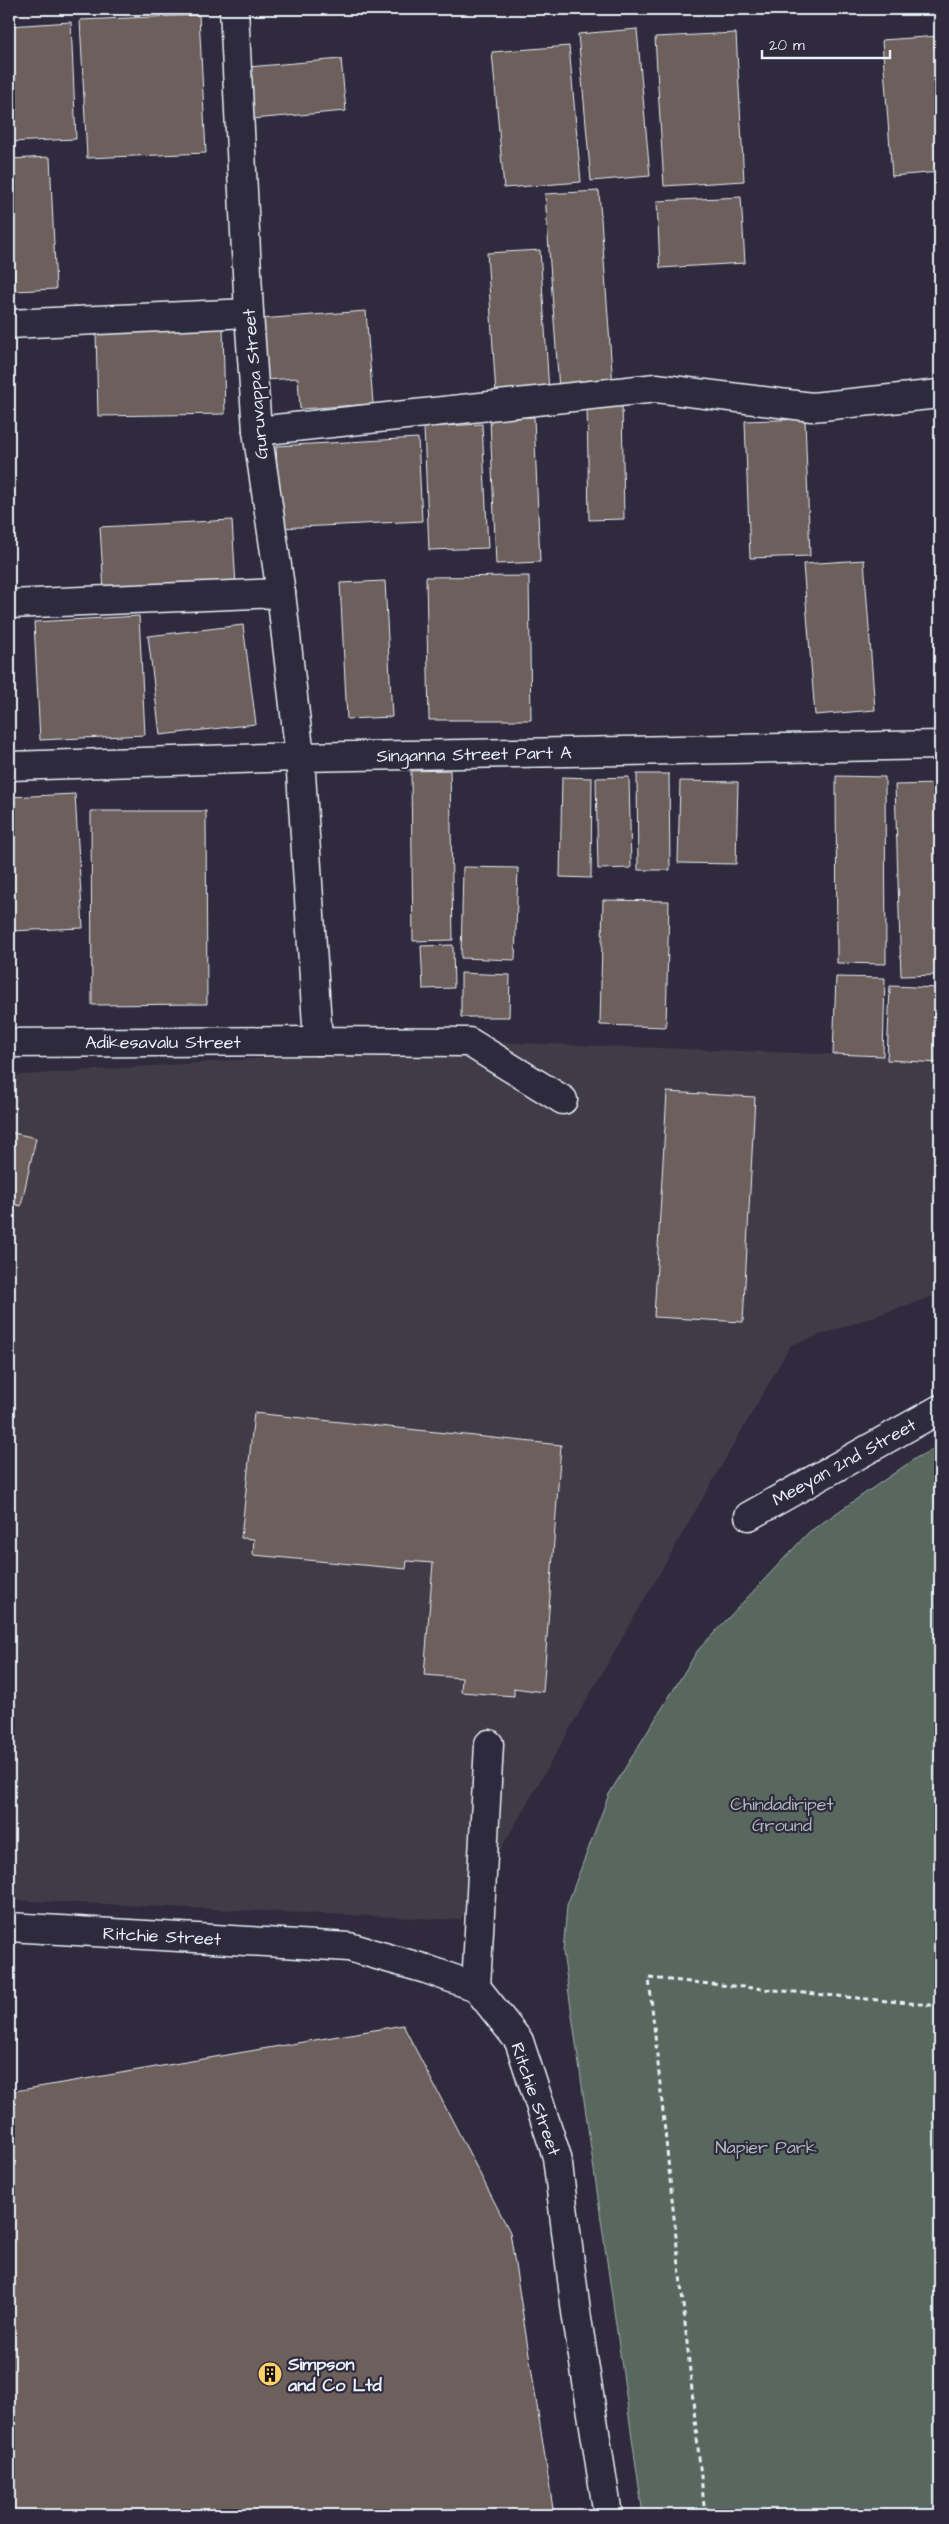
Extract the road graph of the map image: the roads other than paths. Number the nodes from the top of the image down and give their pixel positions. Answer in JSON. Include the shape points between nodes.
{"nodes":[{"id":1,"x":234,"y":9,"type":"edge"},
{"id":2,"x":249,"y":313,"type":"junction"},
{"id":3,"x":9,"y":324,"type":"edge"},
{"id":4,"x":940,"y":394,"type":"edge"},
{"id":5,"x":258,"y":431,"type":"junction"},
{"id":6,"x":281,"y":593,"type":"junction"},
{"id":7,"x":9,"y":604,"type":"edge"},
{"id":8,"x":940,"y":744,"type":"edge"},
{"id":9,"x":300,"y":758,"type":"junction"},
{"id":10,"x":9,"y":766,"type":"edge"},
{"id":11,"x":318,"y":1041,"type":"junction"},
{"id":12,"x":9,"y":1043,"type":"edge"},
{"id":13,"x":563,"y":1100,"type":"dead end"},
{"id":14,"x":940,"y":1409,"type":"edge"},
{"id":15,"x":748,"y":1516,"type":"dead end"},
{"id":16,"x":489,"y":1744,"type":"dead end"},
{"id":17,"x":9,"y":1927,"type":"edge"},
{"id":18,"x":476,"y":1987,"type":"junction"},
{"id":19,"x":608,"y":2515,"type":"edge"}],
"edges":[{"from":1,"to":2,"type":"street","name":"Guruvappa Street"},
{"from":2,"to":3,"type":"street"},
{"from":2,"to":5,"type":"street","name":"Guruvappa Street"},
{"from":4,"to":5,"type":"street","via":[[812,407],[656,388]]},
{"from":5,"to":6,"type":"street","name":"Guruvappa Street"},
{"from":6,"to":7,"type":"street"},
{"from":6,"to":9,"type":"street","name":"Guruvappa Street"},
{"from":8,"to":9,"type":"street","name":"Singanna Street Part A"},
{"from":9,"to":10,"type":"street","name":"Singanna Street Part A"},
{"from":9,"to":11,"type":"street","name":"Guruvappa Street"},
{"from":11,"to":12,"type":"street","name":"Adikesavalu Street"},
{"from":11,"to":13,"type":"street","name":"Adikesavalu Street","via":[[469,1042]]},
{"from":14,"to":15,"type":"street","name":"Meeyan 2nd Street"},
{"from":16,"to":18,"type":"street"},
{"from":17,"to":18,"type":"street","name":"Ritchie Street","via":[[349,1947]]},
{"from":18,"to":19,"type":"street","name":"Ritchie Street","via":[[519,2041],[557,2157],[576,2312]]}]}
